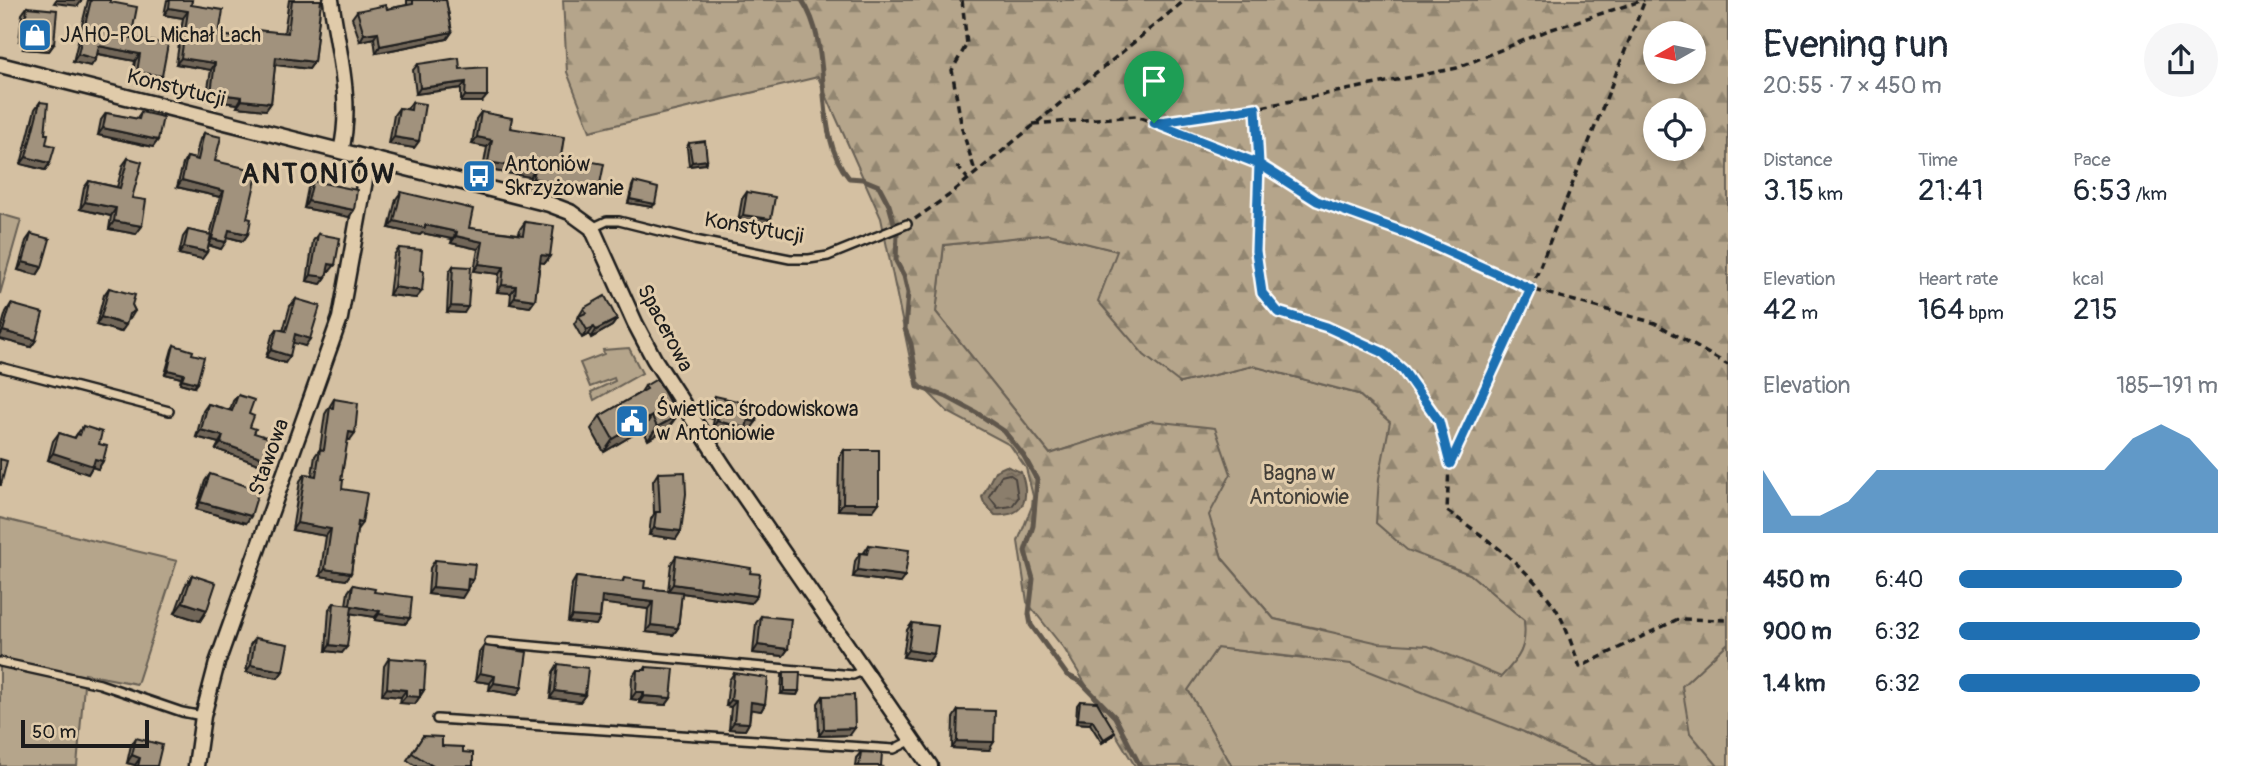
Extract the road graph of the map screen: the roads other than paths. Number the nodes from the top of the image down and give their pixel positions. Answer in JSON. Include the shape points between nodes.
{"nodes":[{"id":1,"x":331,"y":0,"type":"edge"},
{"id":2,"x":0,"y":65,"type":"edge"},
{"id":3,"x":341,"y":151,"type":"junction"},
{"id":4,"x":369,"y":158,"type":"junction"},
{"id":5,"x":907,"y":224,"type":"road end"},
{"id":6,"x":592,"y":228,"type":"junction"},
{"id":7,"x":0,"y":366,"type":"edge"},
{"id":8,"x":169,"y":411,"type":"dead end"},
{"id":9,"x":489,"y":642,"type":"dead end"},
{"id":10,"x":0,"y":662,"type":"edge"},
{"id":11,"x":866,"y":670,"type":"junction"},
{"id":12,"x":203,"y":716,"type":"junction"},
{"id":13,"x":438,"y":719,"type":"dead end"},
{"id":14,"x":913,"y":740,"type":"junction"},
{"id":15,"x":196,"y":766,"type":"edge"},
{"id":16,"x":930,"y":766,"type":"edge"}],
"edges":[{"from":1,"to":3,"type":"street","via":[[346,105]]},
{"from":2,"to":3,"type":"street","name":"Konstytucji"},
{"from":3,"to":4,"type":"street"},
{"from":4,"to":6,"type":"street","via":[[557,206]]},
{"from":4,"to":12,"type":"street","name":"Stawowa","via":[[340,318],[217,663]]},
{"from":5,"to":6,"type":"lane","name":"Konstytucji","via":[[828,256],[809,259],[695,240],[619,220]]},
{"from":6,"to":11,"type":"street","name":"Spacerowa","via":[[654,359]]},
{"from":7,"to":8,"type":"lane"},
{"from":9,"to":11,"type":"lane","via":[[853,675]]},
{"from":10,"to":12,"type":"lane","via":[[100,684]]},
{"from":11,"to":14,"type":"street","name":"Spacerowa"},
{"from":12,"to":15,"type":"street","name":"Stawowa"},
{"from":13,"to":14,"type":"lane","via":[[894,749]]},
{"from":14,"to":16,"type":"street","name":"Spacerowa"}]}
